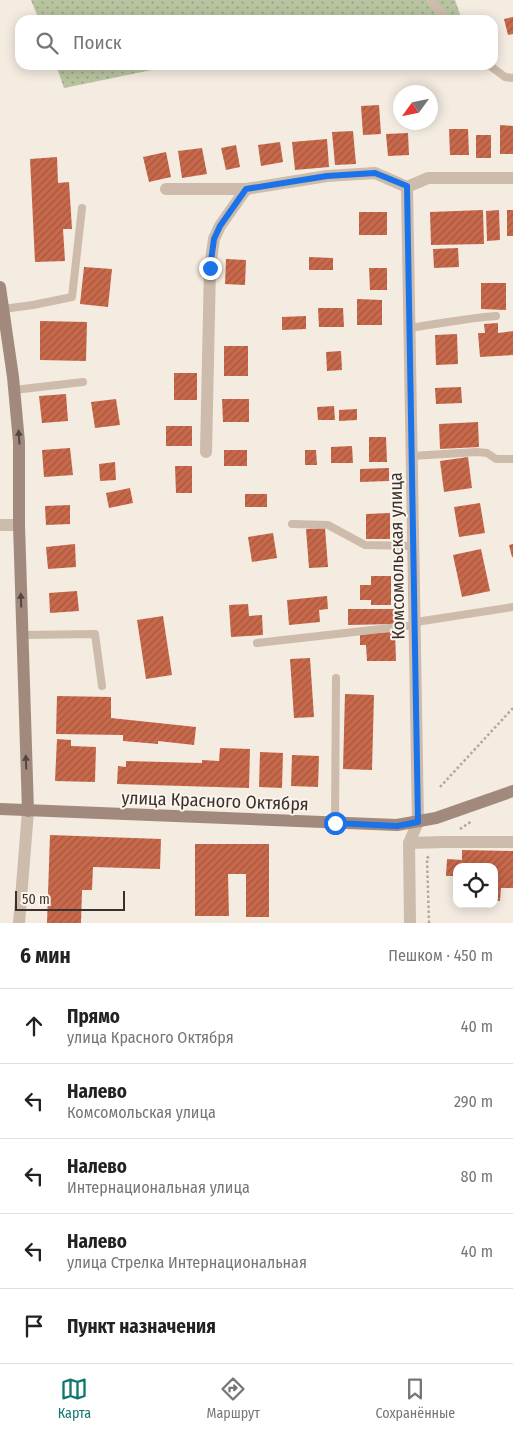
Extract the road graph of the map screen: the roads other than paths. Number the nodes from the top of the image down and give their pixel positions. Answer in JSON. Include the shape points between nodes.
{"nodes":[{"id":1,"x":430,"y":0,"type":"edge"},
{"id":2,"x":443,"y":15,"type":"edge"},
{"id":3,"x":496,"y":70,"type":"edge"},
{"id":4,"x":513,"y":78,"type":"edge"},
{"id":5,"x":513,"y":178,"type":"edge"},
{"id":6,"x":407,"y":186,"type":"junction"},
{"id":7,"x":166,"y":189,"type":"dead end"},
{"id":8,"x":246,"y":189,"type":"junction"},
{"id":9,"x":82,"y":208,"type":"dead end"},
{"id":10,"x":0,"y":287,"type":"edge"},
{"id":11,"x":2,"y":305,"type":"edge"},
{"id":12,"x":496,"y":316,"type":"dead end"},
{"id":13,"x":410,"y":328,"type":"junction"},
{"id":14,"x":83,"y":382,"type":"dead end"},
{"id":15,"x":14,"y":390,"type":"junction"},
{"id":16,"x":206,"y":452,"type":"dead end"},
{"id":17,"x":412,"y":456,"type":"junction"},
{"id":18,"x":513,"y":459,"type":"edge"},
{"id":19,"x":292,"y":524,"type":"dead end"},
{"id":20,"x":0,"y":525,"type":"edge"},
{"id":21,"x":19,"y":525,"type":"junction"},
{"id":22,"x":414,"y":546,"type":"junction"},
{"id":23,"x":513,"y":607,"type":"edge"},
{"id":24,"x":416,"y":624,"type":"junction"},
{"id":25,"x":22,"y":635,"type":"junction"},
{"id":26,"x":257,"y":642,"type":"dead end"},
{"id":27,"x":336,"y":678,"type":"dead end"},
{"id":28,"x":102,"y":686,"type":"dead end"},
{"id":29,"x":513,"y":790,"type":"edge"},
{"id":30,"x":0,"y":810,"type":"edge"},
{"id":31,"x":28,"y":811,"type":"junction"},
{"id":32,"x":418,"y":822,"type":"junction"},
{"id":33,"x":335,"y":823,"type":"junction"},
{"id":34,"x":513,"y":842,"type":"edge"},
{"id":35,"x":409,"y":843,"type":"junction"},
{"id":36,"x":19,"y":923,"type":"edge"},
{"id":37,"x":410,"y":923,"type":"edge"}],
"edges":[{"from":1,"to":2,"type":"lane"},
{"from":3,"to":4,"type":"lane"},
{"from":5,"to":6,"type":"street","via":[[428,178]]},
{"from":6,"to":8,"type":"street","via":[[375,173],[327,176]]},
{"from":6,"to":13,"type":"street","name":"Комсомольская улица"},
{"from":7,"to":8,"type":"street"},
{"from":8,"to":16,"type":"street","via":[[214,239]]},
{"from":9,"to":11,"type":"lane","via":[[72,297],[33,305]]},
{"from":10,"to":11,"type":"main road"},
{"from":11,"to":15,"type":"main road"},
{"from":12,"to":13,"type":"lane"},
{"from":13,"to":17,"type":"street","name":"Комсомольская улица"},
{"from":14,"to":15,"type":"lane"},
{"from":21,"to":15,"type":"main road","one_way":true,"via":[[19,442]]},
{"from":17,"to":18,"type":"lane","via":[[477,452],[487,453],[496,459]]},
{"from":17,"to":22,"type":"street","name":"Комсомольская улица"},
{"from":19,"to":22,"type":"lane","via":[[328,525],[365,545]]},
{"from":20,"to":21,"type":"street"},
{"from":25,"to":21,"type":"main road","one_way":true},
{"from":22,"to":24,"type":"street","name":"Комсомольская улица"},
{"from":23,"to":24,"type":"lane"},
{"from":24,"to":26,"type":"lane"},
{"from":24,"to":32,"type":"street","name":"Комсомольская улица"},
{"from":25,"to":28,"type":"lane","via":[[95,634]]},
{"from":31,"to":25,"type":"main road","one_way":true},
{"from":27,"to":33,"type":"lane"},
{"from":29,"to":32,"type":"main road","name":"улица Красного Октября"},
{"from":30,"to":31,"type":"main road","name":"улица Красного Октября"},
{"from":31,"to":33,"type":"main road","name":"улица Красного Октября"},
{"from":31,"to":36,"type":"street"},
{"from":32,"to":33,"type":"main road","name":"улица Красного Октября","via":[[397,826]]},
{"from":32,"to":35,"type":"street","name":"Комсомольская улица"},
{"from":34,"to":35,"type":"street"},
{"from":35,"to":37,"type":"street","name":"Комсомольская улица"}]}
